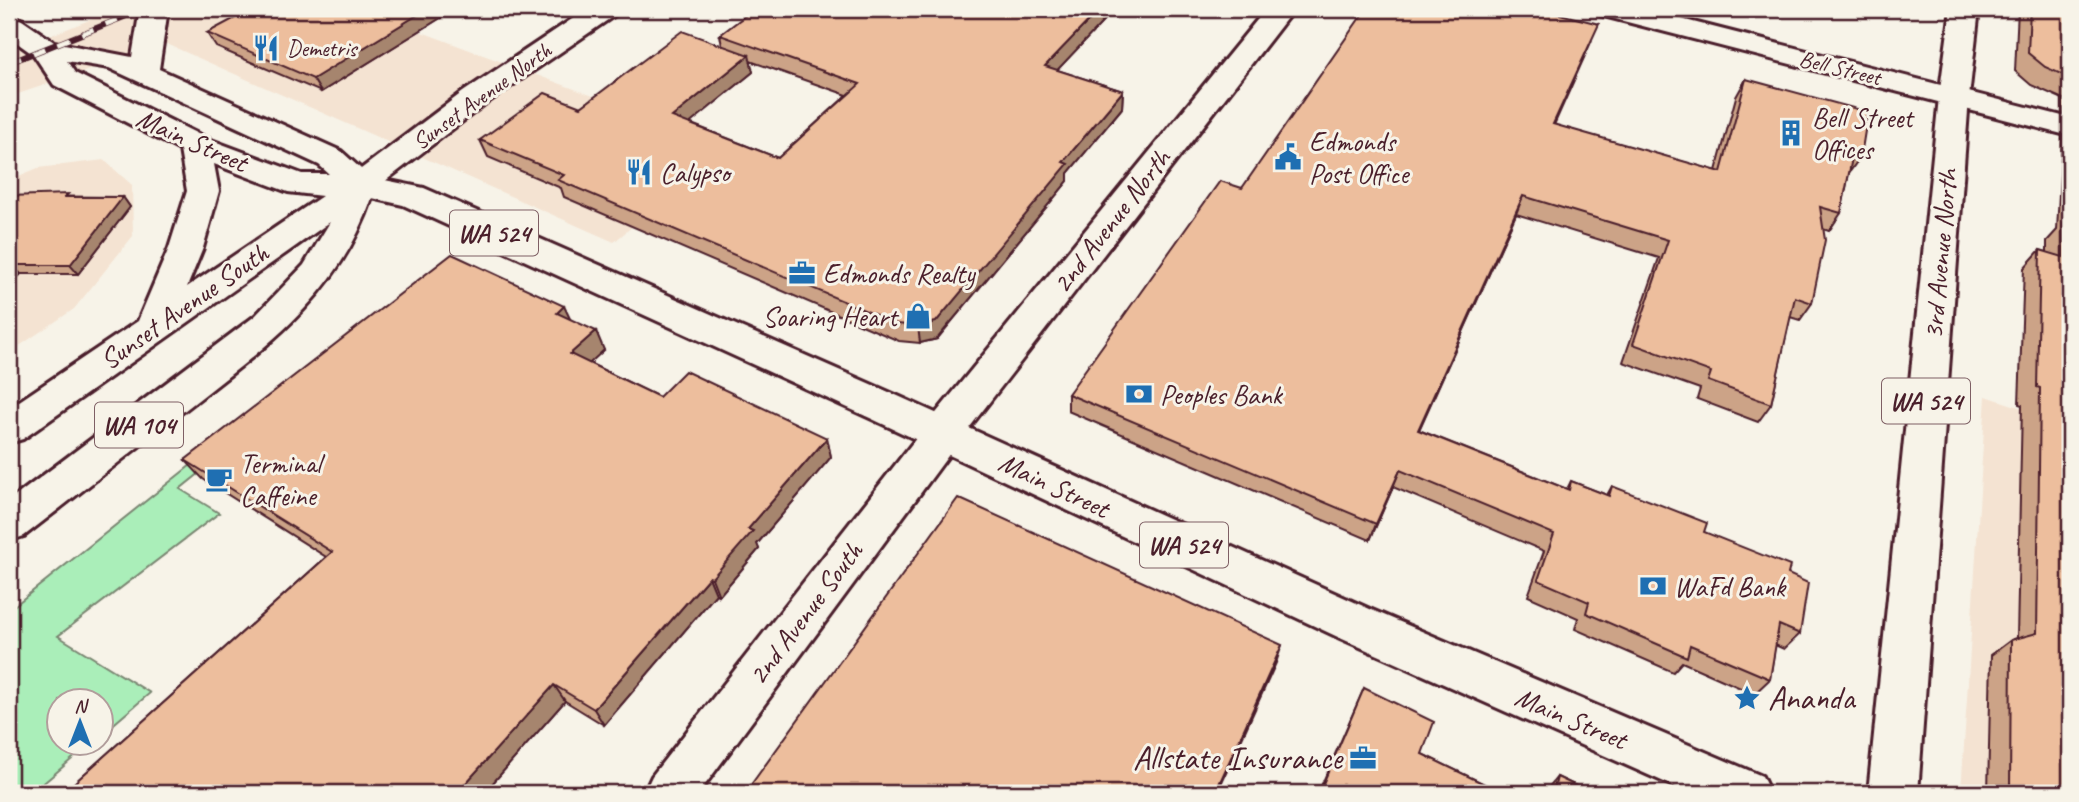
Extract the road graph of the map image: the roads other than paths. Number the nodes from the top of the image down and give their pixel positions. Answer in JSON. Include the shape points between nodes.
{"nodes":[{"id":1,"x":154,"y":9,"type":"edge"},
{"id":2,"x":605,"y":9,"type":"edge"},
{"id":3,"x":1280,"y":9,"type":"edge"},
{"id":4,"x":1610,"y":9,"type":"edge"},
{"id":5,"x":1965,"y":9,"type":"edge"},
{"id":6,"x":11,"y":29,"type":"edge"},
{"id":7,"x":44,"y":49,"type":"junction"},
{"id":8,"x":144,"y":73,"type":"junction"},
{"id":9,"x":1954,"y":97,"type":"junction"},
{"id":10,"x":2070,"y":127,"type":"edge"},
{"id":11,"x":195,"y":145,"type":"junction"},
{"id":12,"x":360,"y":185,"type":"junction"},
{"id":13,"x":153,"y":327,"type":"junction"},
{"id":14,"x":9,"y":428,"type":"edge"},
{"id":15,"x":942,"y":434,"type":"junction"},
{"id":16,"x":9,"y":524,"type":"edge"},
{"id":17,"x":669,"y":793,"type":"edge"},
{"id":18,"x":1745,"y":793,"type":"edge"},
{"id":19,"x":1893,"y":793,"type":"edge"}],
"edges":[{"from":1,"to":8,"type":"main road"},
{"from":2,"to":12,"type":"main road","name":"Sunset Avenue North","via":[[474,98]]},
{"from":3,"to":15,"type":"main road","name":"2nd Avenue North"},
{"from":4,"to":9,"type":"main road","name":"Bell Street"},
{"from":5,"to":9,"type":"main road","name":"3rd Avenue North","number":"WA 524"},
{"from":6,"to":7,"type":"main road","name":"Main Street"},
{"from":7,"to":8,"type":"main road","name":"Main Street","via":[[116,61]]},
{"from":7,"to":11,"type":"main road","name":"Main Street","via":[[64,79]]},
{"from":8,"to":12,"type":"main road","name":"Main Street","via":[[330,158]]},
{"from":9,"to":10,"type":"main road","name":"Bell Street"},
{"from":9,"to":19,"type":"main road","name":"3rd Avenue North","number":"WA 524"},
{"from":11,"to":12,"type":"main road","name":"Main Street","number":"WA 524","via":[[299,185]]},
{"from":11,"to":13,"type":"main road","via":[[203,191],[187,248]]},
{"from":12,"to":13,"type":"main road","name":"Sunset Avenue South"},
{"from":12,"to":15,"type":"main road","name":"Main Street","number":"WA 524","via":[[412,196]]},
{"from":12,"to":16,"type":"main road","number":"WA 104","via":[[345,228],[316,274],[268,325]]},
{"from":13,"to":14,"type":"main road","name":"Sunset Avenue South","number":"WA 104"},
{"from":15,"to":17,"type":"main road","name":"2nd Avenue South"},
{"from":15,"to":18,"type":"main road","name":"Main Street","number":"WA 524","via":[[1356,624]]}]}
